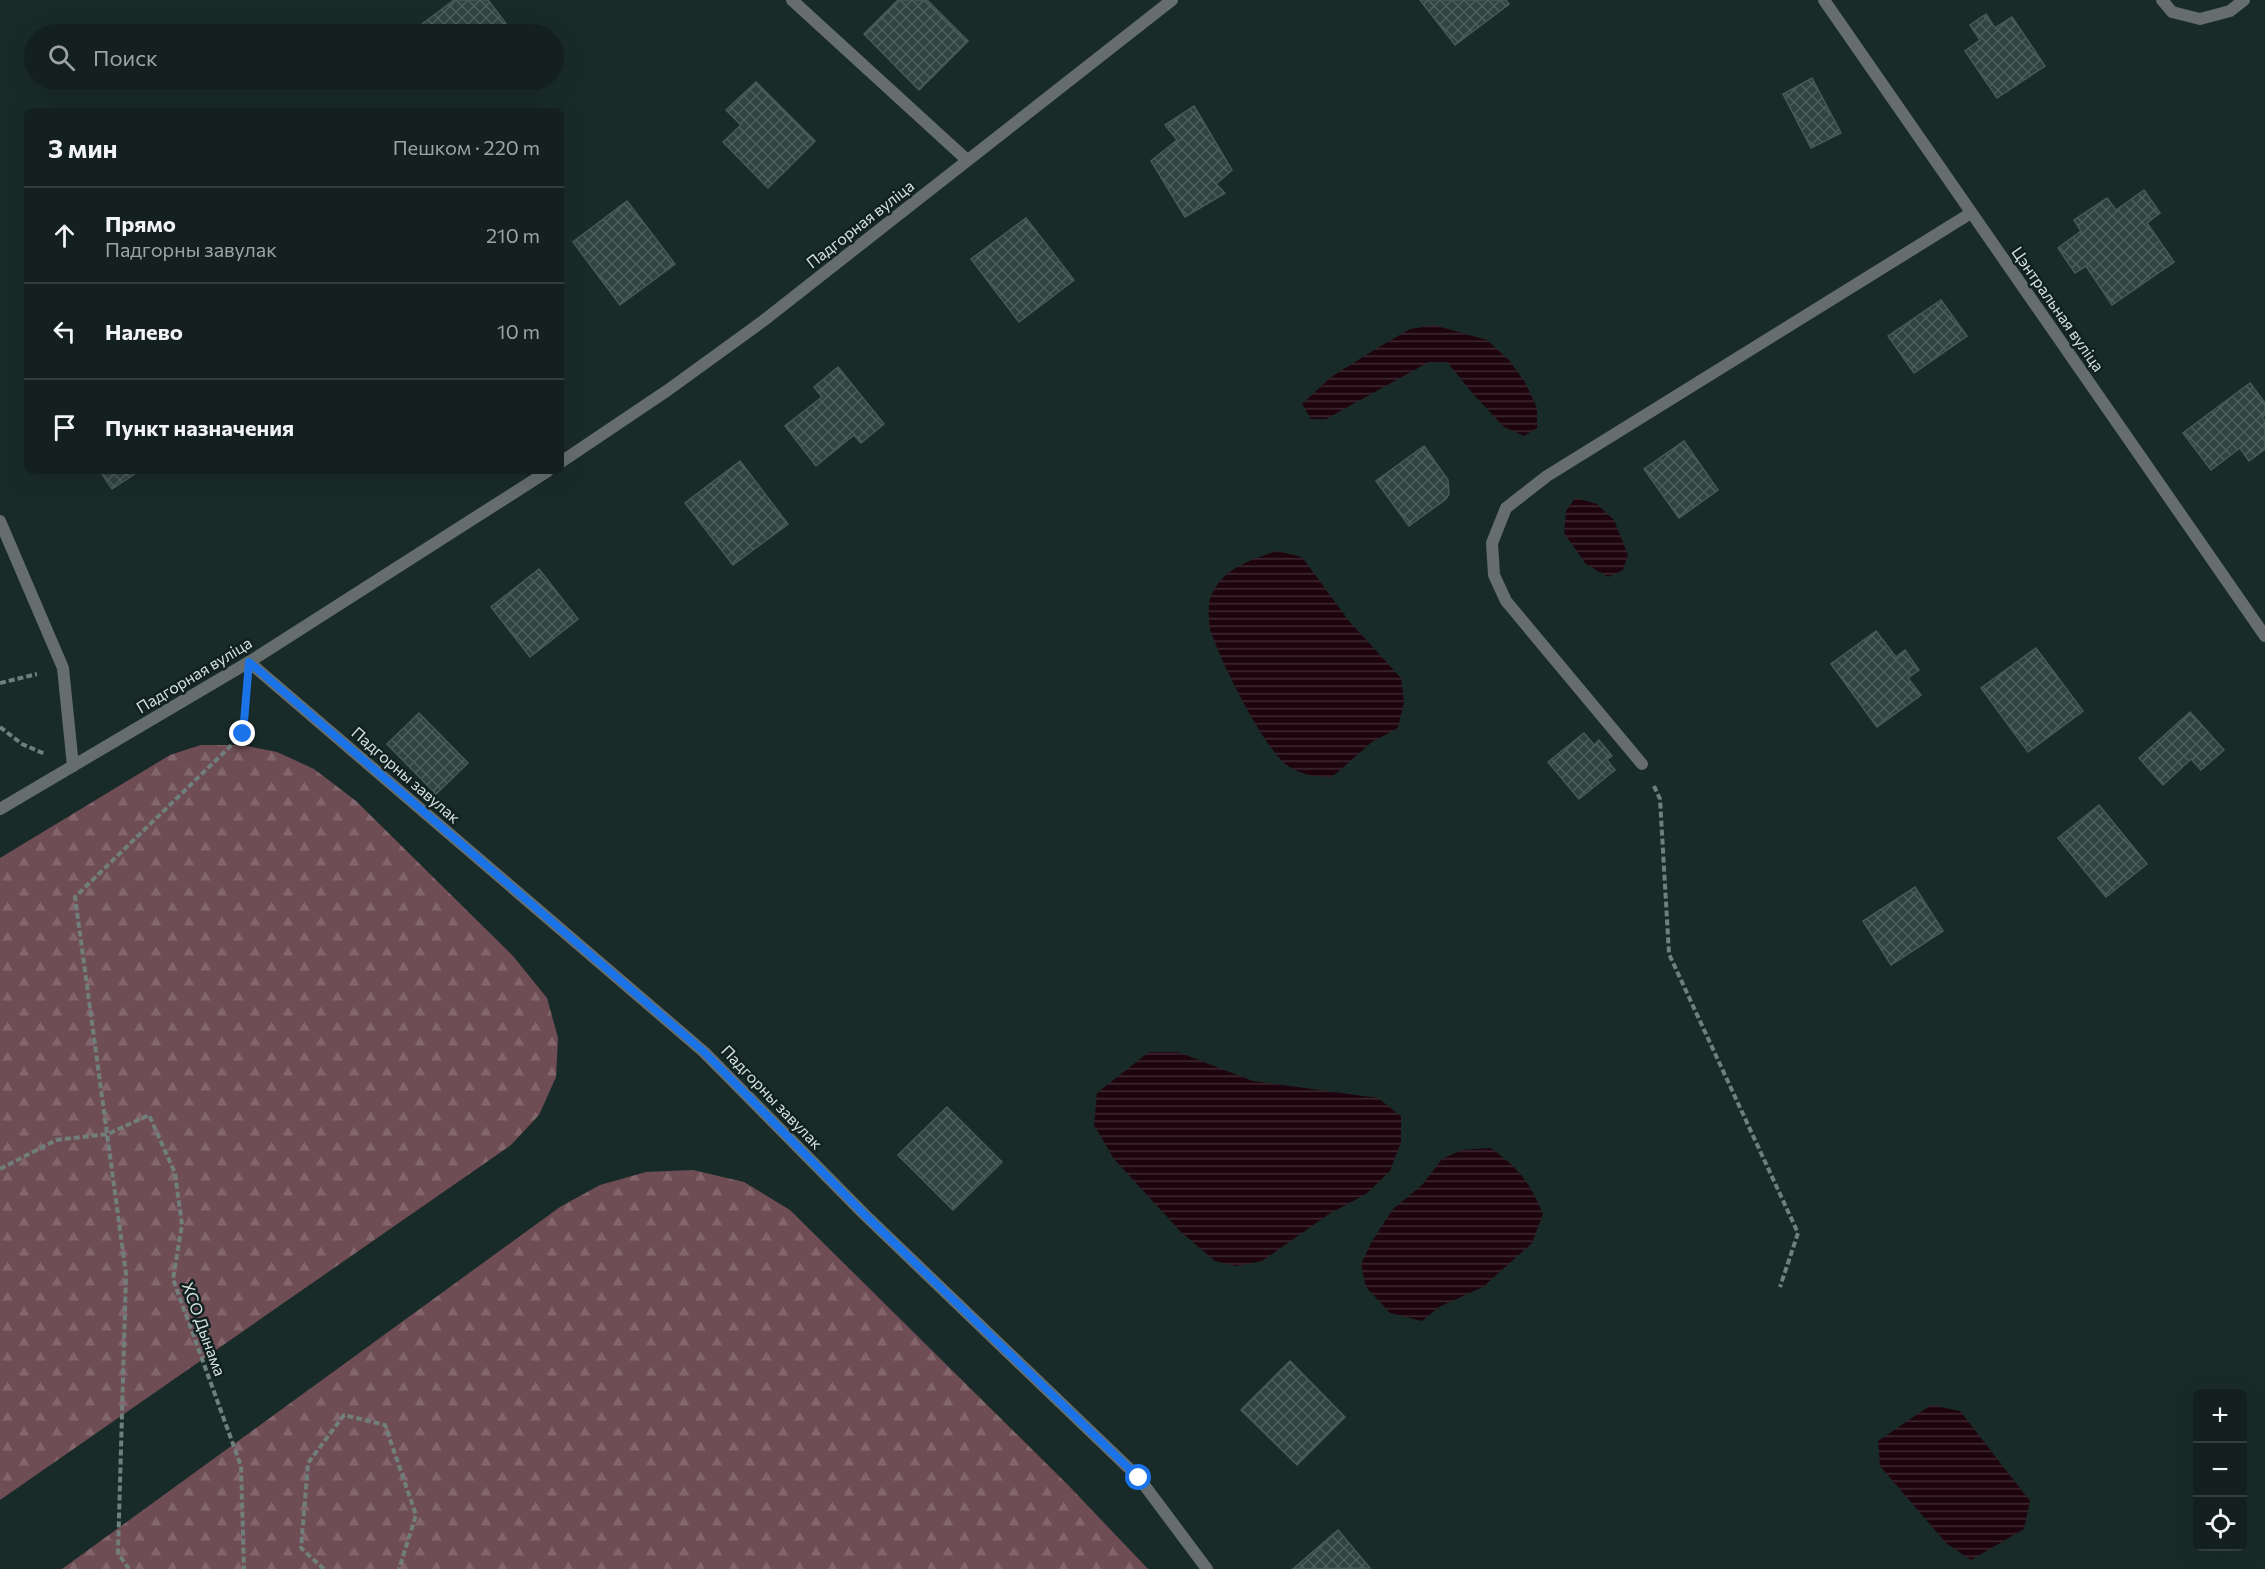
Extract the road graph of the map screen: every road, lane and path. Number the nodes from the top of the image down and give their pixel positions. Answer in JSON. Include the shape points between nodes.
{"nodes":[{"id":1,"x":792,"y":0,"type":"edge"},
{"id":2,"x":1172,"y":0,"type":"edge"},
{"id":3,"x":1824,"y":0,"type":"edge"},
{"id":4,"x":2162,"y":0,"type":"edge"},
{"id":5,"x":2244,"y":0,"type":"edge"},
{"id":6,"x":967,"y":160,"type":"junction"},
{"id":7,"x":1971,"y":213,"type":"junction"},
{"id":8,"x":564,"y":460,"type":"edge"},
{"id":9,"x":543,"y":474,"type":"edge"},
{"id":10,"x":0,"y":521,"type":"edge"},
{"id":11,"x":2265,"y":636,"type":"edge"},
{"id":12,"x":249,"y":662,"type":"junction"},
{"id":13,"x":63,"y":668,"type":"junction"},
{"id":14,"x":0,"y":683,"type":"edge"},
{"id":15,"x":0,"y":727,"type":"edge"},
{"id":16,"x":1642,"y":764,"type":"joint"},
{"id":17,"x":73,"y":766,"type":"junction"},
{"id":18,"x":0,"y":809,"type":"edge"},
{"id":19,"x":108,"y":1134,"type":"junction"},
{"id":20,"x":0,"y":1169,"type":"edge"},
{"id":21,"x":1780,"y":1287,"type":"dead end"},
{"id":22,"x":129,"y":1569,"type":"edge"},
{"id":23,"x":244,"y":1569,"type":"edge"},
{"id":24,"x":324,"y":1569,"type":"edge"},
{"id":25,"x":399,"y":1569,"type":"edge"},
{"id":26,"x":1207,"y":1569,"type":"edge"}],
"edges":[{"from":1,"to":6,"type":"street"},
{"from":2,"to":6,"type":"street","name":"Падгорная вуліца"},
{"from":3,"to":7,"type":"street","name":"Цэнтральная вуліца"},
{"from":4,"to":5,"type":"street","via":[[2172,12],[2200,20],[2230,11]]},
{"from":6,"to":8,"type":"street","name":"Падгорная вуліца","via":[[763,321]]},
{"from":7,"to":11,"type":"street","name":"Цэнтральная вуліца"},
{"from":7,"to":16,"type":"street","via":[[1547,476],[1506,508],[1492,543],[1494,575],[1506,601]]},
{"from":9,"to":12,"type":"street","name":"Падгорная вуліца"},
{"from":10,"to":13,"type":"street"},
{"from":12,"to":17,"type":"street","name":"Падгорная вуліца"},
{"from":12,"to":19,"type":"path","via":[[243,734],[75,897]]},
{"from":12,"to":26,"type":"street","name":"Падгорны завулак","via":[[704,1052],[864,1214],[1139,1478]]},
{"from":13,"to":14,"type":"path"},
{"from":13,"to":17,"type":"street"},
{"from":15,"to":17,"type":"path","via":[[22,744]]},
{"from":16,"to":21,"type":"path","via":[[1660,799],[1669,954],[1798,1233]]},
{"from":17,"to":18,"type":"street","name":"Падгорная вуліца"},
{"from":19,"to":20,"type":"path","name":"XCO Дынама","via":[[56,1140]]},
{"from":19,"to":22,"type":"path","via":[[126,1274],[118,1553]]},
{"from":19,"to":23,"type":"path","name":"XCO Дынама","via":[[148,1115],[176,1173],[182,1225],[173,1279],[241,1466]]},
{"from":24,"to":25,"type":"path","via":[[301,1548],[308,1463],[344,1414],[385,1425],[416,1515]]}]}
